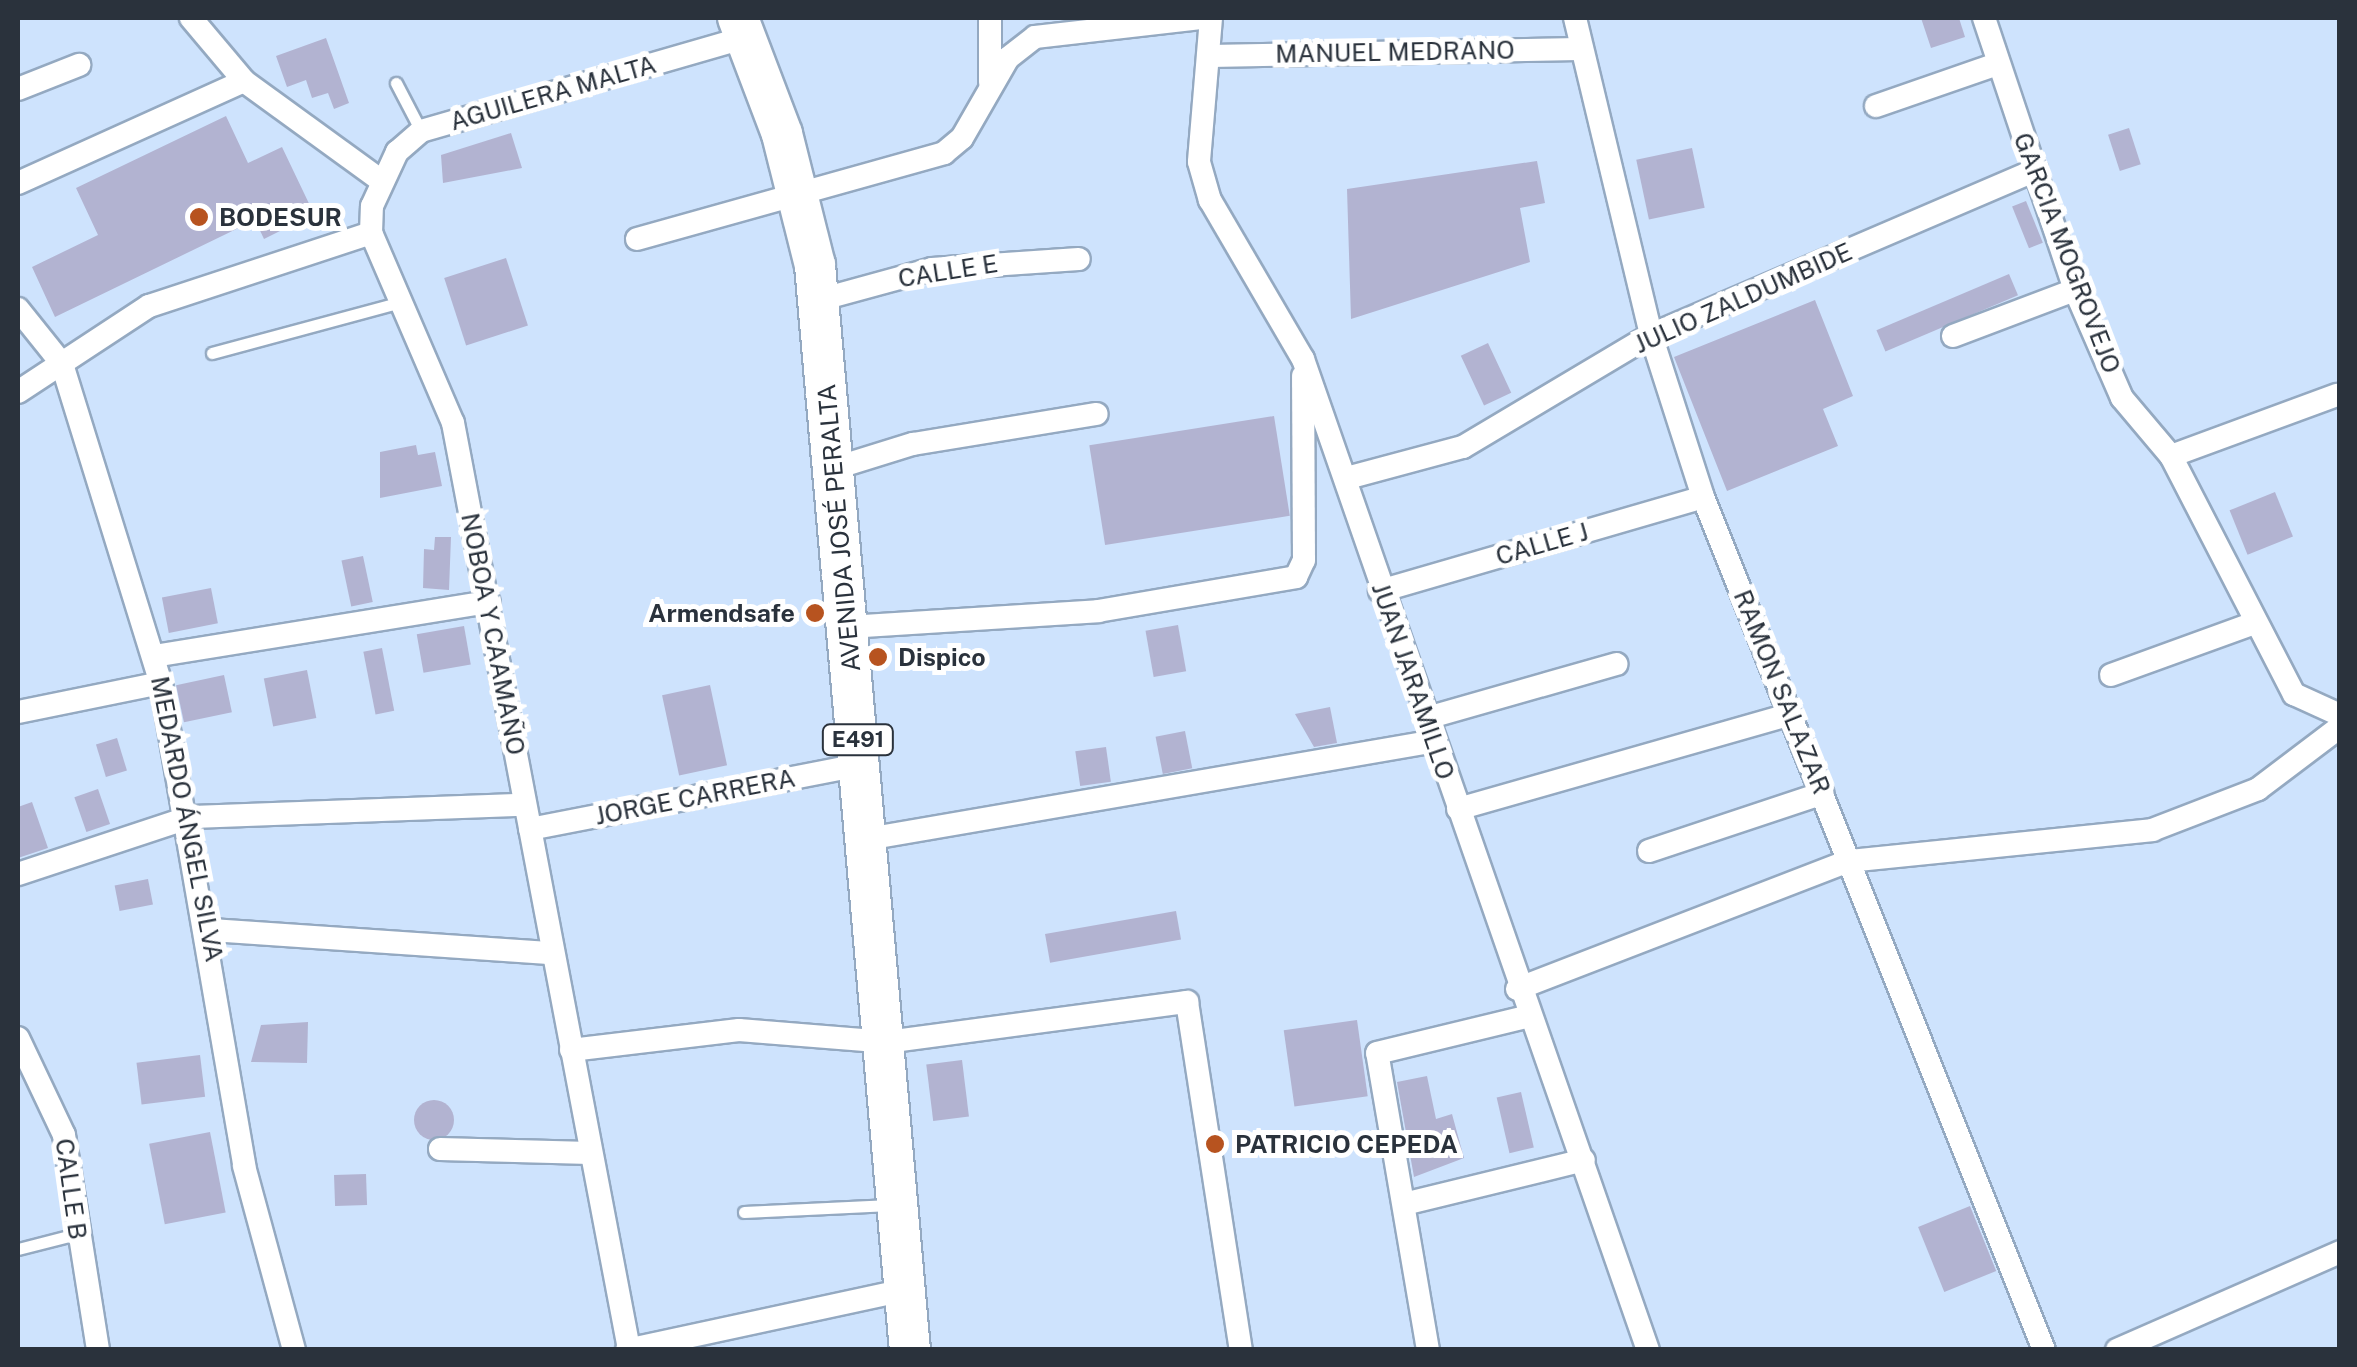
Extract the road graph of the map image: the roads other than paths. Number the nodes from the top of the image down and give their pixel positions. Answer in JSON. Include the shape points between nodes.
{"nodes":[{"id":1,"x":190,"y":18,"type":"edge"},
{"id":2,"x":990,"y":18,"type":"edge"},
{"id":3,"x":1207,"y":18,"type":"edge"},
{"id":4,"x":1575,"y":18,"type":"edge"},
{"id":5,"x":1984,"y":18,"type":"edge"},
{"id":6,"x":742,"y":27,"type":"edge"},
{"id":7,"x":1581,"y":49,"type":"junction"},
{"id":8,"x":1208,"y":56,"type":"junction"},
{"id":9,"x":1998,"y":64,"type":"junction"},
{"id":10,"x":79,"y":65,"type":"dead end"},
{"id":11,"x":244,"y":82,"type":"junction"},
{"id":12,"x":990,"y":82,"type":"junction"},
{"id":13,"x":396,"y":83,"type":"dead end"},
{"id":14,"x":18,"y":89,"type":"edge"},
{"id":15,"x":1876,"y":106,"type":"dead end"},
{"id":16,"x":421,"y":132,"type":"junction"},
{"id":17,"x":2036,"y":170,"type":"junction"},
{"id":18,"x":379,"y":179,"type":"junction"},
{"id":19,"x":18,"y":183,"type":"edge"},
{"id":20,"x":798,"y":194,"type":"junction"},
{"id":21,"x":371,"y":233,"type":"junction"},
{"id":22,"x":637,"y":239,"type":"dead end"},
{"id":23,"x":1079,"y":259,"type":"dead end"},
{"id":24,"x":2075,"y":290,"type":"junction"},
{"id":25,"x":819,"y":300,"type":"junction"},
{"id":26,"x":404,"y":301,"type":"junction"},
{"id":27,"x":18,"y":309,"type":"edge"},
{"id":28,"x":1651,"y":335,"type":"junction"},
{"id":29,"x":1952,"y":336,"type":"dead end"},
{"id":30,"x":212,"y":353,"type":"dead end"},
{"id":31,"x":1303,"y":359,"type":"junction"},
{"id":32,"x":62,"y":364,"type":"junction"},
{"id":33,"x":18,"y":392,"type":"edge"},
{"id":34,"x":2336,"y":395,"type":"dead end"},
{"id":35,"x":1097,"y":414,"type":"dead end"},
{"id":36,"x":2172,"y":456,"type":"junction"},
{"id":37,"x":832,"y":468,"type":"junction"},
{"id":38,"x":1347,"y":478,"type":"junction"},
{"id":39,"x":1703,"y":497,"type":"junction"},
{"id":40,"x":1380,"y":591,"type":"junction"},
{"id":41,"x":489,"y":602,"type":"junction"},
{"id":42,"x":2255,"y":623,"type":"junction"},
{"id":43,"x":847,"y":627,"type":"junction"},
{"id":44,"x":154,"y":656,"type":"junction"},
{"id":45,"x":1616,"y":664,"type":"dead end"},
{"id":46,"x":2111,"y":675,"type":"dead end"},
{"id":47,"x":162,"y":682,"type":"junction"},
{"id":48,"x":18,"y":712,"type":"edge"},
{"id":49,"x":1788,"y":715,"type":"junction"},
{"id":50,"x":2340,"y":715,"type":"edge"},
{"id":51,"x":1428,"y":718,"type":"junction"},
{"id":52,"x":2340,"y":727,"type":"edge"},
{"id":53,"x":1435,"y":741,"type":"junction"},
{"id":54,"x":860,"y":765,"type":"junction"},
{"id":55,"x":1823,"y":793,"type":"junction"},
{"id":56,"x":525,"y":805,"type":"junction"},
{"id":57,"x":1458,"y":810,"type":"junction"},
{"id":58,"x":190,"y":818,"type":"junction"},
{"id":59,"x":530,"y":829,"type":"junction"},
{"id":60,"x":867,"y":839,"type":"junction"},
{"id":61,"x":1649,"y":851,"type":"dead end"},
{"id":62,"x":1850,"y":860,"type":"junction"},
{"id":63,"x":18,"y":874,"type":"edge"},
{"id":64,"x":211,"y":930,"type":"junction"},
{"id":65,"x":552,"y":953,"type":"junction"},
{"id":66,"x":1517,"y":990,"type":"junction"},
{"id":67,"x":1526,"y":1018,"type":"junction"},
{"id":68,"x":18,"y":1038,"type":"edge"},
{"id":69,"x":887,"y":1042,"type":"junction"},
{"id":70,"x":570,"y":1050,"type":"junction"},
{"id":71,"x":440,"y":1150,"type":"dead end"},
{"id":72,"x":590,"y":1153,"type":"junction"},
{"id":73,"x":1584,"y":1160,"type":"junction"},
{"id":74,"x":898,"y":1204,"type":"junction"},
{"id":75,"x":1404,"y":1204,"type":"junction"},
{"id":76,"x":744,"y":1212,"type":"dead end"},
{"id":77,"x":77,"y":1234,"type":"junction"},
{"id":78,"x":18,"y":1249,"type":"edge"},
{"id":79,"x":2340,"y":1252,"type":"edge"},
{"id":80,"x":906,"y":1290,"type":"junction"},
{"id":81,"x":628,"y":1349,"type":"edge"},
{"id":82,"x":909,"y":1349,"type":"edge"},
{"id":83,"x":98,"y":1350,"type":"edge"},
{"id":84,"x":294,"y":1350,"type":"edge"},
{"id":85,"x":1240,"y":1350,"type":"edge"},
{"id":86,"x":1428,"y":1350,"type":"edge"},
{"id":87,"x":1648,"y":1350,"type":"edge"},
{"id":88,"x":2044,"y":1350,"type":"edge"},
{"id":89,"x":2117,"y":1350,"type":"edge"}],
"edges":[{"from":1,"to":11,"type":"street"},
{"from":2,"to":12,"type":"street"},
{"from":3,"to":8,"type":"street","name":"JUAN JARAMILLO"},
{"from":3,"to":12,"type":"street","via":[[1035,36]]},
{"from":4,"to":7,"type":"street","name":"RAMON SALAZAR"},
{"from":5,"to":9,"type":"street","name":"GARCIA MOGROVEJO"},
{"from":6,"to":16,"type":"street","name":"AGUILERA MALTA"},
{"from":6,"to":20,"type":"highway","name":"AVENIDA JOSÉ PERALTA","number":"E491"},
{"from":7,"to":8,"type":"street","name":"MANUEL MEDRANO"},
{"from":7,"to":28,"type":"street","name":"RAMON SALAZAR"},
{"from":8,"to":31,"type":"street","name":"JUAN JARAMILLO","via":[[1200,162],[1210,200]]},
{"from":9,"to":15,"type":"street"},
{"from":9,"to":17,"type":"street","name":"GARCIA MOGROVEJO"},
{"from":10,"to":14,"type":"street"},
{"from":11,"to":18,"type":"street"},
{"from":11,"to":19,"type":"street"},
{"from":12,"to":20,"type":"street","via":[[962,138],[944,152]]},
{"from":13,"to":16,"type":"lane"},
{"from":16,"to":18,"type":"street","name":"AGUILERA MALTA"},
{"from":17,"to":24,"type":"street","name":"GARCIA MOGROVEJO"},
{"from":17,"to":28,"type":"street","name":"JULIO ZALDUMBIDE"},
{"from":18,"to":21,"type":"street"},
{"from":20,"to":22,"type":"street"},
{"from":20,"to":25,"type":"highway","name":"AVENIDA JOSÉ PERALTA","number":"E491"},
{"from":21,"to":26,"type":"street","name":"NOBOA Y CAAMAÑO"},
{"from":21,"to":32,"type":"street","via":[[149,306]]},
{"from":23,"to":25,"type":"street","name":"CALLE E","via":[[932,269]]},
{"from":24,"to":29,"type":"street"},
{"from":24,"to":36,"type":"street","name":"GARCIA MOGROVEJO","via":[[2122,398]]},
{"from":25,"to":37,"type":"highway","name":"AVENIDA JOSÉ PERALTA","number":"E491"},
{"from":26,"to":30,"type":"lane"},
{"from":26,"to":41,"type":"street","name":"NOBOA Y CAAMAÑO","via":[[452,422]]},
{"from":27,"to":32,"type":"street","name":"MEDARDO ÁNGEL SILVA"},
{"from":28,"to":38,"type":"street","name":"JULIO ZALDUMBIDE","via":[[1463,448]]},
{"from":28,"to":39,"type":"street","name":"RAMON SALAZAR"},
{"from":31,"to":38,"type":"street","name":"JUAN JARAMILLO"},
{"from":31,"to":43,"type":"street","via":[[1304,560],[1296,577],[1098,611]]},
{"from":32,"to":33,"type":"street"},
{"from":32,"to":44,"type":"street","name":"MEDARDO ÁNGEL SILVA"},
{"from":34,"to":36,"type":"street"},
{"from":35,"to":37,"type":"street","via":[[913,444]]},
{"from":36,"to":42,"type":"street","name":"GARCIA MOGROVEJO"},
{"from":37,"to":43,"type":"highway","name":"AVENIDA JOSÉ PERALTA","number":"E491"},
{"from":38,"to":40,"type":"street","name":"JUAN JARAMILLO"},
{"from":39,"to":40,"type":"street","name":"CALLE J"},
{"from":39,"to":49,"type":"street","name":"RAMON SALAZAR"},
{"from":40,"to":51,"type":"street","name":"JUAN JARAMILLO"},
{"from":41,"to":44,"type":"street"},
{"from":41,"to":56,"type":"street","name":"NOBOA Y CAAMAÑO"},
{"from":42,"to":46,"type":"street"},
{"from":42,"to":50,"type":"street","name":"GARCIA MOGROVEJO","via":[[2294,694]]},
{"from":43,"to":54,"type":"highway","name":"AVENIDA JOSÉ PERALTA","number":"E491"},
{"from":44,"to":47,"type":"street","name":"MEDARDO ÁNGEL SILVA"},
{"from":45,"to":51,"type":"street"},
{"from":47,"to":48,"type":"street"},
{"from":47,"to":58,"type":"street","name":"MEDARDO ÁNGEL SILVA"},
{"from":49,"to":55,"type":"street","name":"RAMON SALAZAR"},
{"from":49,"to":57,"type":"street"},
{"from":51,"to":53,"type":"street","name":"JUAN JARAMILLO"},
{"from":52,"to":62,"type":"street","via":[[2258,789],[2152,830]]},
{"from":53,"to":57,"type":"street","name":"JUAN JARAMILLO"},
{"from":53,"to":60,"type":"street"},
{"from":54,"to":59,"type":"street","name":"JORGE CARRERA"},
{"from":54,"to":60,"type":"highway","name":"AVENIDA JOSÉ PERALTA","number":"E491"},
{"from":55,"to":61,"type":"street"},
{"from":55,"to":62,"type":"street","name":"RAMON SALAZAR"},
{"from":56,"to":58,"type":"street"},
{"from":56,"to":59,"type":"street","name":"NOBOA Y CAAMAÑO"},
{"from":57,"to":66,"type":"street","name":"JUAN JARAMILLO"},
{"from":58,"to":63,"type":"street"},
{"from":58,"to":64,"type":"street","name":"MEDARDO ÁNGEL SILVA"},
{"from":59,"to":65,"type":"street","name":"NOBOA Y CAAMAÑO"},
{"from":60,"to":69,"type":"highway","name":"AVENIDA JOSÉ PERALTA","number":"E491"},
{"from":62,"to":66,"type":"street"},
{"from":62,"to":88,"type":"street","name":"RAMON SALAZAR"},
{"from":64,"to":65,"type":"street"},
{"from":64,"to":84,"type":"street","name":"MEDARDO ÁNGEL SILVA","via":[[244,1166]]},
{"from":65,"to":70,"type":"street","name":"NOBOA Y CAAMAÑO"},
{"from":66,"to":67,"type":"street","name":"JUAN JARAMILLO"},
{"from":67,"to":73,"type":"street","name":"JUAN JARAMILLO"},
{"from":67,"to":75,"type":"street","via":[[1377,1052]]},
{"from":68,"to":77,"type":"street","name":"CALLE B","via":[[56,1103]]},
{"from":69,"to":70,"type":"street","via":[[739,1030]]},
{"from":69,"to":74,"type":"highway","name":"AVENIDA JOSÉ PERALTA","number":"E491"},
{"from":69,"to":85,"type":"street","via":[[1187,1002]]},
{"from":70,"to":72,"type":"street","name":"NOBOA Y CAAMAÑO"},
{"from":71,"to":72,"type":"street"},
{"from":72,"to":81,"type":"street","name":"NOBOA Y CAAMAÑO"},
{"from":73,"to":75,"type":"street"},
{"from":73,"to":87,"type":"street","name":"JUAN JARAMILLO"},
{"from":74,"to":76,"type":"lane"},
{"from":74,"to":80,"type":"highway","name":"AVENIDA JOSÉ PERALTA","number":"E491"},
{"from":75,"to":86,"type":"street"},
{"from":77,"to":78,"type":"lane"},
{"from":77,"to":83,"type":"street","name":"CALLE B"},
{"from":79,"to":89,"type":"street"},
{"from":80,"to":81,"type":"street"},
{"from":80,"to":82,"type":"highway","name":"AVENIDA JOSÉ PERALTA","number":"E491"}]}
